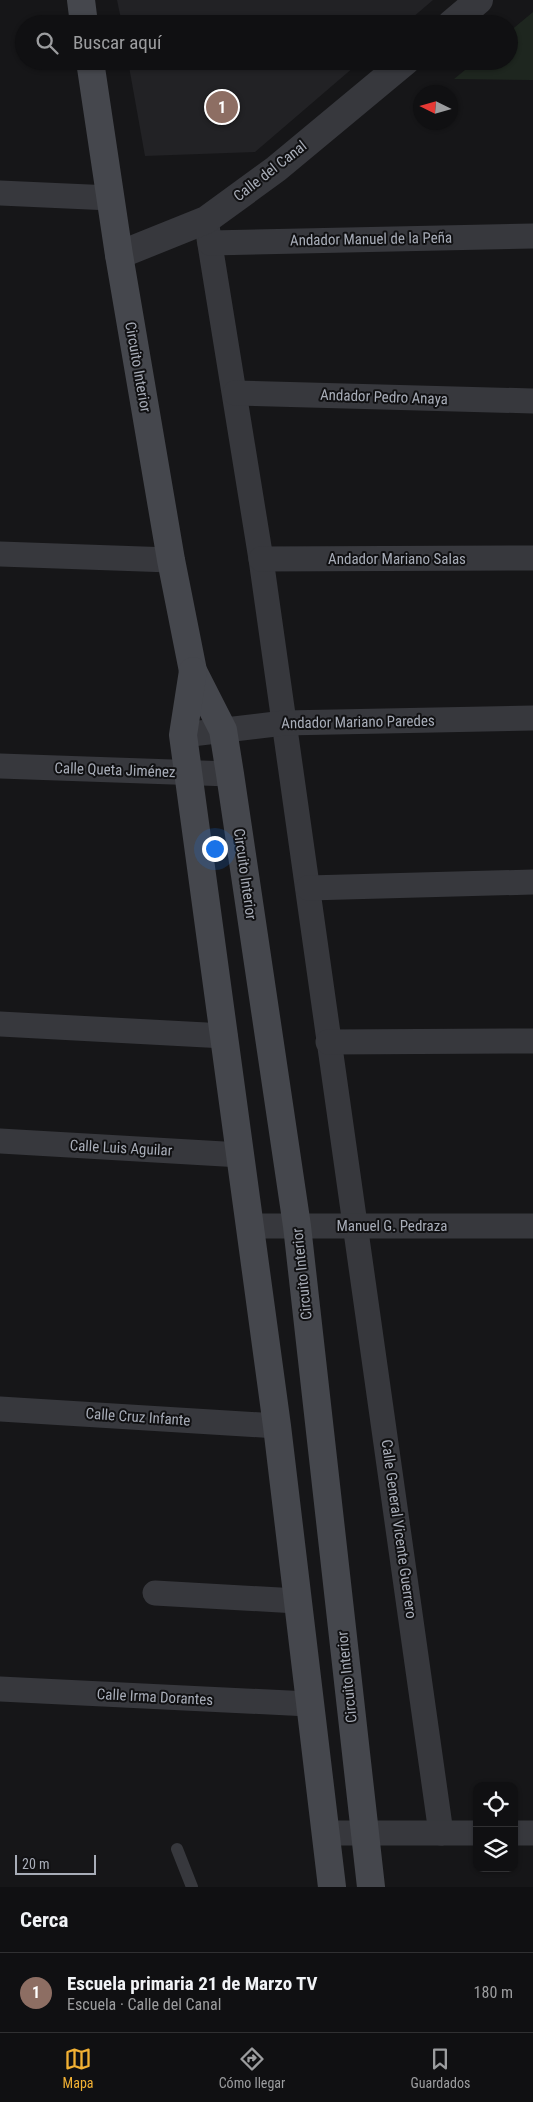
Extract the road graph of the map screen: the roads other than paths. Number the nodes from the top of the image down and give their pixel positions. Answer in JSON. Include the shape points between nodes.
{"nodes":[{"id":1,"x":81,"y":0,"type":"edge"},
{"id":2,"x":479,"y":0,"type":"edge"},
{"id":3,"x":83,"y":15,"type":"edge"},
{"id":4,"x":462,"y":15,"type":"edge"},
{"id":5,"x":91,"y":70,"type":"edge"},
{"id":6,"x":395,"y":70,"type":"edge"},
{"id":7,"x":0,"y":193,"type":"edge"},
{"id":8,"x":111,"y":198,"type":"junction"},
{"id":9,"x":208,"y":231,"type":"junction"},
{"id":10,"x":533,"y":236,"type":"edge"},
{"id":11,"x":119,"y":255,"type":"junction"},
{"id":12,"x":235,"y":393,"type":"junction"},
{"id":13,"x":533,"y":401,"type":"edge"},
{"id":14,"x":0,"y":554,"type":"edge"},
{"id":15,"x":533,"y":558,"type":"edge"},
{"id":16,"x":171,"y":560,"type":"junction"},
{"id":17,"x":261,"y":560,"type":"junction"},
{"id":18,"x":193,"y":671,"type":"junction"},
{"id":19,"x":533,"y":718,"type":"edge"},
{"id":20,"x":284,"y":723,"type":"junction"},
{"id":21,"x":223,"y":730,"type":"junction"},
{"id":22,"x":183,"y":735,"type":"junction"},
{"id":23,"x":0,"y":766,"type":"edge"},
{"id":24,"x":188,"y":773,"type":"junction"},
{"id":25,"x":230,"y":774,"type":"junction"},
{"id":26,"x":533,"y":882,"type":"edge"},
{"id":27,"x":308,"y":888,"type":"junction"},
{"id":28,"x":0,"y":1024,"type":"edge"},
{"id":29,"x":225,"y":1036,"type":"junction"},
{"id":30,"x":533,"y":1041,"type":"edge"},
{"id":31,"x":328,"y":1042,"type":"junction"},
{"id":32,"x":0,"y":1141,"type":"edge"},
{"id":33,"x":241,"y":1155,"type":"junction"},
{"id":34,"x":251,"y":1226,"type":"junction"},
{"id":35,"x":297,"y":1226,"type":"junction"},
{"id":36,"x":356,"y":1226,"type":"junction"},
{"id":37,"x":533,"y":1226,"type":"edge"},
{"id":38,"x":0,"y":1408,"type":"edge"},
{"id":39,"x":277,"y":1426,"type":"junction"},
{"id":40,"x":155,"y":1593,"type":"dead end"},
{"id":41,"x":297,"y":1601,"type":"junction"},
{"id":42,"x":0,"y":1689,"type":"edge"},
{"id":43,"x":309,"y":1704,"type":"junction"},
{"id":44,"x":325,"y":1833,"type":"junction"},
{"id":45,"x":364,"y":1833,"type":"junction"},
{"id":46,"x":441,"y":1833,"type":"junction"},
{"id":47,"x":473,"y":1833,"type":"edge"},
{"id":48,"x":518,"y":1833,"type":"edge"},
{"id":49,"x":533,"y":1833,"type":"edge"},
{"id":50,"x":176,"y":1849,"type":"dead end"},
{"id":51,"x":192,"y":1887,"type":"edge"},
{"id":52,"x":332,"y":1887,"type":"edge"},
{"id":53,"x":371,"y":1887,"type":"edge"}],
"edges":[{"from":1,"to":3,"type":"main road"},
{"from":2,"to":4,"type":"street"},
{"from":5,"to":8,"type":"main road","name":"Circuito Interior"},
{"from":6,"to":9,"type":"street","name":"Calle del Canal","via":[[276,169]]},
{"from":7,"to":8,"type":"street"},
{"from":8,"to":11,"type":"main road","name":"Circuito Interior"},
{"from":9,"to":10,"type":"street","name":"Andador Manuel de la Peña"},
{"from":9,"to":11,"type":"street","name":"Calle del Canal"},
{"from":9,"to":12,"type":"street","name":"Calle General Vicente Guerrero"},
{"from":11,"to":16,"type":"main road","name":"Circuito Interior"},
{"from":12,"to":13,"type":"street","name":"Andador Pedro Anaya"},
{"from":12,"to":17,"type":"street","name":"Calle General Vicente Guerrero"},
{"from":14,"to":16,"type":"street"},
{"from":15,"to":17,"type":"street","name":"Andador Mariano Salas"},
{"from":16,"to":18,"type":"main road","name":"Circuito Interior"},
{"from":17,"to":20,"type":"street","name":"Calle General Vicente Guerrero"},
{"from":18,"to":21,"type":"main road","name":"Circuito Interior"},
{"from":18,"to":22,"type":"main road","name":"Circuito Interior"},
{"from":19,"to":20,"type":"street","name":"Andador Mariano Paredes"},
{"from":20,"to":21,"type":"street","name":"Andador Mariano Paredes"},
{"from":20,"to":27,"type":"street","name":"Calle General Vicente Guerrero"},
{"from":21,"to":22,"type":"street","name":"Andador Mariano Paredes"},
{"from":21,"to":25,"type":"main road","name":"Circuito Interior"},
{"from":22,"to":24,"type":"main road","name":"Circuito Interior"},
{"from":23,"to":24,"type":"street","name":"Calle Queta Jiménez"},
{"from":24,"to":25,"type":"street","name":"Calle Queta Jiménez"},
{"from":24,"to":29,"type":"main road","name":"Circuito Interior"},
{"from":25,"to":35,"type":"main road","name":"Circuito Interior"},
{"from":26,"to":27,"type":"street"},
{"from":27,"to":31,"type":"street","name":"Calle General Vicente Guerrero"},
{"from":28,"to":29,"type":"street"},
{"from":29,"to":33,"type":"main road","name":"Circuito Interior"},
{"from":30,"to":31,"type":"street"},
{"from":31,"to":36,"type":"street","name":"Calle General Vicente Guerrero"},
{"from":32,"to":33,"type":"street","name":"Calle Luis Aguilar"},
{"from":33,"to":34,"type":"main road","name":"Circuito Interior"},
{"from":34,"to":35,"type":"street","name":"Manuel G. Pedraza"},
{"from":34,"to":39,"type":"main road","name":"Circuito Interior"},
{"from":35,"to":36,"type":"street","name":"Manuel G. Pedraza"},
{"from":35,"to":45,"type":"main road","name":"Circuito Interior"},
{"from":36,"to":37,"type":"street","name":"Manuel G. Pedraza"},
{"from":36,"to":46,"type":"street","name":"Calle General Vicente Guerrero"},
{"from":38,"to":39,"type":"street","name":"Calle Cruz Infante"},
{"from":39,"to":41,"type":"main road","name":"Circuito Interior"},
{"from":40,"to":41,"type":"street"},
{"from":41,"to":43,"type":"main road","name":"Circuito Interior"},
{"from":42,"to":43,"type":"street","name":"Calle Irma Dorantes"},
{"from":43,"to":44,"type":"main road","name":"Circuito Interior"},
{"from":44,"to":45,"type":"street"},
{"from":44,"to":52,"type":"main road","name":"Circuito Interior"},
{"from":45,"to":46,"type":"street"},
{"from":45,"to":53,"type":"main road","name":"Circuito Interior"},
{"from":46,"to":47,"type":"street"},
{"from":48,"to":49,"type":"street"},
{"from":50,"to":51,"type":"lane"}]}
